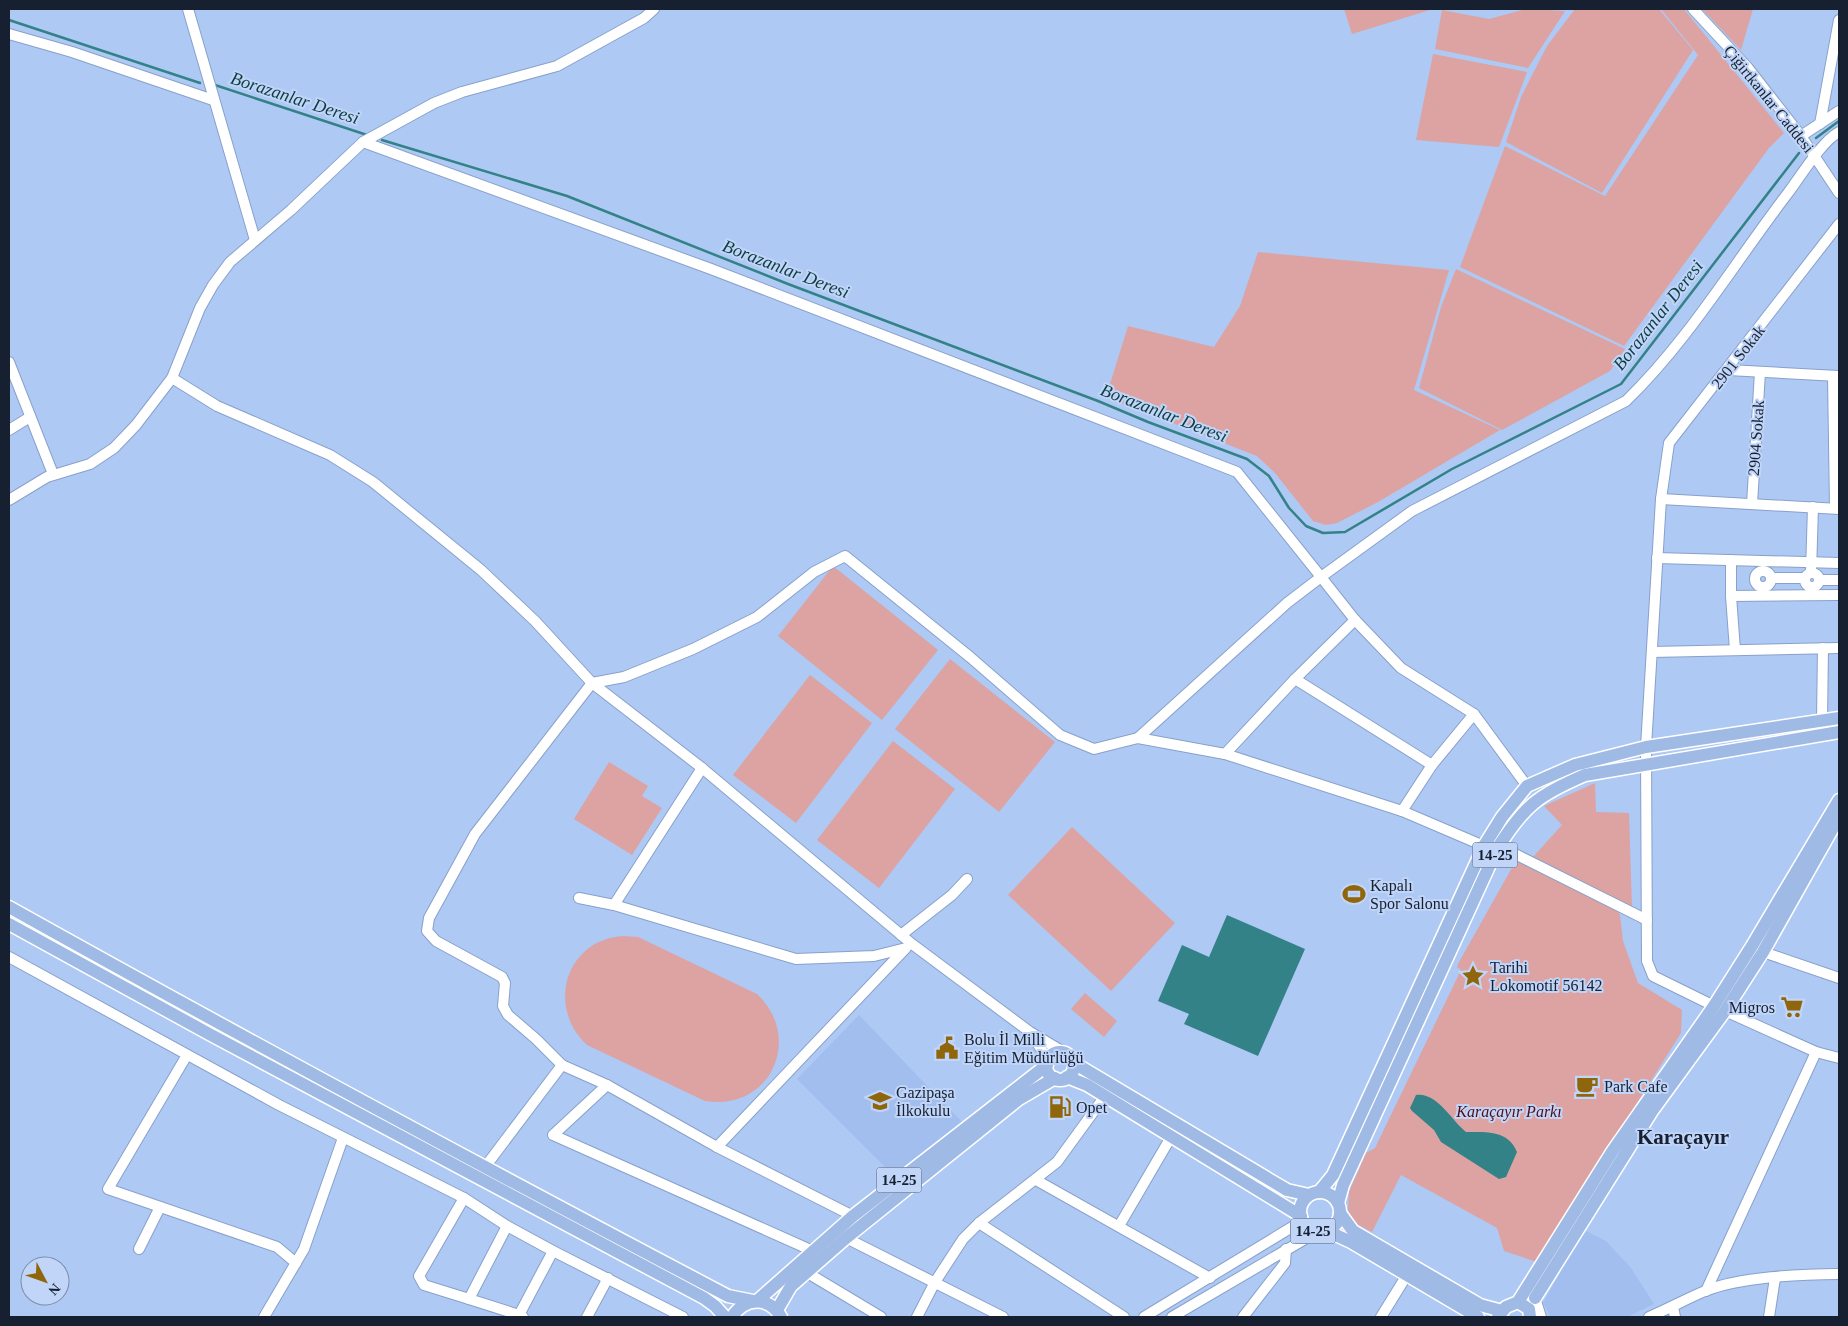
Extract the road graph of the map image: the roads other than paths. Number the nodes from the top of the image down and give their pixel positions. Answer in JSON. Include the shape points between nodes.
{"nodes":[{"id":1,"x":188,"y":9,"type":"edge"},
{"id":2,"x":654,"y":9,"type":"edge"},
{"id":3,"x":1693,"y":9,"type":"edge"},
{"id":4,"x":1839,"y":20,"type":"edge"},
{"id":5,"x":9,"y":34,"type":"edge"},
{"id":6,"x":213,"y":100,"type":"junction"},
{"id":7,"x":1839,"y":111,"type":"edge"},
{"id":8,"x":1820,"y":124,"type":"junction"},
{"id":9,"x":1839,"y":132,"type":"edge"},
{"id":10,"x":1801,"y":136,"type":"junction"},
{"id":11,"x":363,"y":142,"type":"junction"},
{"id":12,"x":1815,"y":157,"type":"junction"},
{"id":13,"x":1839,"y":193,"type":"edge"},
{"id":14,"x":1839,"y":224,"type":"edge"},
{"id":15,"x":255,"y":240,"type":"junction"},
{"id":16,"x":9,"y":362,"type":"edge"},
{"id":17,"x":1728,"y":370,"type":"junction"},
{"id":18,"x":1760,"y":372,"type":"junction"},
{"id":19,"x":1836,"y":376,"type":"edge"},
{"id":20,"x":172,"y":378,"type":"junction"},
{"id":21,"x":30,"y":416,"type":"junction"},
{"id":22,"x":9,"y":430,"type":"edge"},
{"id":23,"x":53,"y":474,"type":"junction"},
{"id":24,"x":1661,"y":499,"type":"junction"},
{"id":25,"x":9,"y":500,"type":"edge"},
{"id":26,"x":1752,"y":504,"type":"junction"},
{"id":27,"x":1813,"y":507,"type":"junction"},
{"id":28,"x":1837,"y":508,"type":"edge"},
{"id":29,"x":1657,"y":558,"type":"junction"},
{"id":30,"x":1731,"y":560,"type":"junction"},
{"id":31,"x":1839,"y":563,"type":"edge"},
{"id":32,"x":1768,"y":570,"type":"junction"},
{"id":33,"x":1809,"y":571,"type":"junction"},
{"id":34,"x":1321,"y":577,"type":"junction"},
{"id":35,"x":1819,"y":580,"type":"junction"},
{"id":36,"x":1839,"y":580,"type":"edge"},
{"id":37,"x":1810,"y":591,"type":"junction"},
{"id":38,"x":1764,"y":592,"type":"junction"},
{"id":39,"x":1839,"y":595,"type":"edge"},
{"id":40,"x":1731,"y":596,"type":"junction"},
{"id":41,"x":1356,"y":620,"type":"junction"},
{"id":42,"x":1823,"y":648,"type":"junction"},
{"id":43,"x":1839,"y":648,"type":"edge"},
{"id":44,"x":1735,"y":650,"type":"junction"},
{"id":45,"x":1652,"y":652,"type":"junction"},
{"id":46,"x":1295,"y":679,"type":"junction"},
{"id":47,"x":592,"y":683,"type":"junction"},
{"id":48,"x":1474,"y":714,"type":"junction"},
{"id":49,"x":1839,"y":718,"type":"edge"},
{"id":50,"x":1822,"y":721,"type":"junction"},
{"id":51,"x":1839,"y":732,"type":"edge"},
{"id":52,"x":1138,"y":738,"type":"junction"},
{"id":53,"x":1646,"y":747,"type":"junction"},
{"id":54,"x":1225,"y":754,"type":"junction"},
{"id":55,"x":1432,"y":766,"type":"junction"},
{"id":56,"x":1647,"y":766,"type":"junction"},
{"id":57,"x":702,"y":768,"type":"junction"},
{"id":58,"x":1527,"y":786,"type":"junction"},
{"id":59,"x":1839,"y":800,"type":"edge"},
{"id":60,"x":1402,"y":811,"type":"junction"},
{"id":61,"x":1839,"y":817,"type":"edge"},
{"id":62,"x":1484,"y":846,"type":"junction"},
{"id":63,"x":1500,"y":846,"type":"junction"},
{"id":64,"x":966,"y":879,"type":"dead end"},
{"id":65,"x":579,"y":898,"type":"dead end"},
{"id":66,"x":614,"y":905,"type":"junction"},
{"id":67,"x":9,"y":907,"type":"edge"},
{"id":68,"x":1647,"y":920,"type":"junction"},
{"id":69,"x":9,"y":924,"type":"edge"},
{"id":70,"x":901,"y":935,"type":"junction"},
{"id":71,"x":909,"y":946,"type":"junction"},
{"id":72,"x":1763,"y":952,"type":"junction"},
{"id":73,"x":9,"y":957,"type":"edge"},
{"id":74,"x":1839,"y":978,"type":"edge"},
{"id":75,"x":1719,"y":1009,"type":"junction"},
{"id":76,"x":1030,"y":1032,"type":"junction"},
{"id":77,"x":1816,"y":1052,"type":"junction"},
{"id":78,"x":1065,"y":1053,"type":"junction"},
{"id":79,"x":187,"y":1055,"type":"junction"},
{"id":80,"x":1839,"y":1058,"type":"edge"},
{"id":81,"x":1047,"y":1062,"type":"junction"},
{"id":82,"x":1074,"y":1063,"type":"junction"},
{"id":83,"x":562,"y":1065,"type":"junction"},
{"id":84,"x":1061,"y":1078,"type":"junction"},
{"id":85,"x":607,"y":1085,"type":"junction"},
{"id":86,"x":1104,"y":1096,"type":"junction"},
{"id":87,"x":1171,"y":1137,"type":"junction"},
{"id":88,"x":343,"y":1138,"type":"junction"},
{"id":89,"x":717,"y":1147,"type":"junction"},
{"id":90,"x":485,"y":1167,"type":"junction"},
{"id":91,"x":1036,"y":1180,"type":"junction"},
{"id":92,"x":1314,"y":1194,"type":"junction"},
{"id":93,"x":464,"y":1198,"type":"junction"},
{"id":94,"x":160,"y":1207,"type":"junction"},
{"id":95,"x":1339,"y":1208,"type":"junction"},
{"id":96,"x":853,"y":1216,"type":"junction"},
{"id":97,"x":1301,"y":1219,"type":"junction"},
{"id":98,"x":979,"y":1223,"type":"junction"},
{"id":99,"x":507,"y":1226,"type":"junction"},
{"id":100,"x":1119,"y":1226,"type":"junction"},
{"id":101,"x":1322,"y":1231,"type":"junction"},
{"id":102,"x":846,"y":1238,"type":"junction"},
{"id":103,"x":139,"y":1249,"type":"dead end"},
{"id":104,"x":1286,"y":1249,"type":"junction"},
{"id":105,"x":553,"y":1251,"type":"junction"},
{"id":106,"x":813,"y":1251,"type":"junction"},
{"id":107,"x":296,"y":1264,"type":"junction"},
{"id":108,"x":806,"y":1272,"type":"junction"},
{"id":109,"x":1839,"y":1274,"type":"edge"},
{"id":110,"x":1406,"y":1275,"type":"junction"},
{"id":111,"x":608,"y":1278,"type":"junction"},
{"id":112,"x":1210,"y":1278,"type":"junction"},
{"id":113,"x":1775,"y":1278,"type":"junction"},
{"id":114,"x":935,"y":1282,"type":"junction"},
{"id":115,"x":1706,"y":1291,"type":"junction"},
{"id":116,"x":469,"y":1299,"type":"junction"},
{"id":117,"x":755,"y":1301,"type":"junction"},
{"id":118,"x":1528,"y":1307,"type":"edge"},
{"id":119,"x":1674,"y":1312,"type":"edge"},
{"id":120,"x":779,"y":1314,"type":"edge"},
{"id":121,"x":1500,"y":1314,"type":"edge"},
{"id":122,"x":264,"y":1317,"type":"edge"},
{"id":123,"x":520,"y":1317,"type":"edge"},
{"id":124,"x":587,"y":1317,"type":"edge"},
{"id":125,"x":682,"y":1317,"type":"edge"},
{"id":126,"x":725,"y":1317,"type":"edge"},
{"id":127,"x":732,"y":1317,"type":"edge"},
{"id":128,"x":881,"y":1317,"type":"edge"},
{"id":129,"x":917,"y":1317,"type":"edge"},
{"id":130,"x":1003,"y":1317,"type":"edge"},
{"id":131,"x":1124,"y":1317,"type":"edge"},
{"id":132,"x":1144,"y":1317,"type":"edge"},
{"id":133,"x":1172,"y":1317,"type":"edge"},
{"id":134,"x":1243,"y":1317,"type":"edge"},
{"id":135,"x":1381,"y":1317,"type":"edge"},
{"id":136,"x":1478,"y":1317,"type":"edge"},
{"id":137,"x":1541,"y":1317,"type":"edge"},
{"id":138,"x":1649,"y":1317,"type":"edge"},
{"id":139,"x":1769,"y":1317,"type":"edge"}],
"edges":[{"from":1,"to":6,"type":"street"},
{"from":2,"to":11,"type":"street","via":[[644,18],[557,66],[434,102]]},
{"from":3,"to":10,"type":"street","name":"Çiğirtkanlar Caddesi","via":[[1748,68]]},
{"from":4,"to":8,"type":"street"},
{"from":5,"to":6,"type":"street"},
{"from":6,"to":15,"type":"street"},
{"from":7,"to":8,"type":"street"},
{"from":8,"to":10,"type":"street"},
{"from":9,"to":12,"type":"street"},
{"from":10,"to":12,"type":"street","name":"Çiğirtkanlar Caddesi"},
{"from":11,"to":15,"type":"street"},
{"from":11,"to":34,"type":"street","via":[[710,269],[1237,472]]},
{"from":12,"to":13,"type":"street","name":"Çiğirtkanlar Caddesi"},
{"from":12,"to":34,"type":"street","via":[[1704,309],[1642,386],[1626,401],[1412,511]]},
{"from":14,"to":17,"type":"street","name":"2901 Sokak"},
{"from":15,"to":20,"type":"street","via":[[230,262],[213,285],[200,308]]},
{"from":16,"to":21,"type":"street"},
{"from":17,"to":18,"type":"street"},
{"from":17,"to":24,"type":"street","name":"2901 Sokak","via":[[1669,443]]},
{"from":18,"to":19,"type":"street"},
{"from":18,"to":26,"type":"street","name":"2904 Sokak"},
{"from":19,"to":28,"type":"street"},
{"from":20,"to":23,"type":"street","via":[[114,448],[90,464]]},
{"from":20,"to":47,"type":"street","via":[[217,406],[330,455],[373,482],[482,570]]},
{"from":21,"to":22,"type":"street"},
{"from":21,"to":23,"type":"street"},
{"from":23,"to":25,"type":"street"},
{"from":24,"to":26,"type":"street"},
{"from":24,"to":29,"type":"street","name":"2901 Sokak"},
{"from":26,"to":27,"type":"street"},
{"from":27,"to":28,"type":"street"},
{"from":27,"to":33,"type":"street"},
{"from":29,"to":30,"type":"street"},
{"from":29,"to":45,"type":"street","name":"2901 Sokak"},
{"from":30,"to":32,"type":"street"},
{"from":30,"to":40,"type":"street"},
{"from":31,"to":33,"type":"street"},
{"from":32,"to":33,"type":"street"},
{"from":32,"to":33,"type":"street"},
{"from":32,"to":38,"type":"street","via":[[1768,585]]},
{"from":32,"to":38,"type":"street","via":[[1757,573],[1755,578]]},
{"from":33,"to":35,"type":"street","via":[[1818,575]]},
{"from":33,"to":37,"type":"street","via":[[1806,585]]},
{"from":34,"to":41,"type":"street"},
{"from":34,"to":52,"type":"street","via":[[1287,603]]},
{"from":35,"to":36,"type":"street"},
{"from":35,"to":37,"type":"street"},
{"from":37,"to":38,"type":"street"},
{"from":37,"to":39,"type":"street"},
{"from":38,"to":40,"type":"street"},
{"from":40,"to":44,"type":"street"},
{"from":41,"to":46,"type":"street"},
{"from":41,"to":48,"type":"street","via":[[1400,668]]},
{"from":42,"to":43,"type":"street"},
{"from":42,"to":44,"type":"street"},
{"from":42,"to":50,"type":"street"},
{"from":44,"to":45,"type":"street"},
{"from":45,"to":53,"type":"street","name":"2901 Sokak"},
{"from":46,"to":54,"type":"street"},
{"from":46,"to":55,"type":"street"},
{"from":47,"to":52,"type":"street","via":[[624,677],[693,649],[756,617],[814,572],[845,556],[1060,735],[1094,749]]},
{"from":47,"to":57,"type":"street"},
{"from":47,"to":83,"type":"street","via":[[475,834],[426,926],[436,941],[502,977],[505,984],[503,1006],[508,1015]]},
{"from":48,"to":55,"type":"street"},
{"from":48,"to":58,"type":"street"},
{"from":49,"to":50,"type":"main road"},
{"from":50,"to":53,"type":"main road","number":"14-25"},
{"from":51,"to":56,"type":"main road","number":"14-25"},
{"from":52,"to":54,"type":"street"},
{"from":53,"to":56,"type":"street","name":"2901 Sokak"},
{"from":53,"to":58,"type":"main road","number":"14-25","via":[[1575,765]]},
{"from":54,"to":60,"type":"street"},
{"from":55,"to":60,"type":"street"},
{"from":56,"to":63,"type":"main road","number":"14-25","via":[[1585,775],[1560,786],[1536,800],[1516,818]]},
{"from":56,"to":68,"type":"street","name":"2901 Sokak"},
{"from":57,"to":66,"type":"street"},
{"from":57,"to":70,"type":"street"},
{"from":58,"to":62,"type":"main road","number":"14-25"},
{"from":59,"to":75,"type":"main road"},
{"from":60,"to":62,"type":"street"},
{"from":61,"to":72,"type":"main road"},
{"from":62,"to":92,"type":"main road","number":"14-25","via":[[1333,1175]]},
{"from":63,"to":68,"type":"street"},
{"from":63,"to":95,"type":"main road","number":"14-25","via":[[1343,1185]]},
{"from":64,"to":70,"type":"street"},
{"from":65,"to":66,"type":"street"},
{"from":66,"to":71,"type":"street","via":[[796,959],[874,956]]},
{"from":67,"to":90,"type":"main road"},
{"from":68,"to":75,"type":"street","name":"2901 Sokak","via":[[1647,961],[1652,976]]},
{"from":69,"to":126,"type":"main road","via":[[704,1298]]},
{"from":70,"to":71,"type":"street"},
{"from":71,"to":76,"type":"street"},
{"from":71,"to":89,"type":"street"},
{"from":72,"to":74,"type":"street"},
{"from":72,"to":75,"type":"main road"},
{"from":73,"to":79,"type":"street"},
{"from":75,"to":77,"type":"street"},
{"from":75,"to":118,"type":"main road","via":[[1612,1152]]},
{"from":76,"to":78,"type":"street"},
{"from":76,"to":81,"type":"street"},
{"from":77,"to":80,"type":"street"},
{"from":77,"to":115,"type":"street"},
{"from":78,"to":81,"type":"main road","number":"14-25","via":[[1056,1052]]},
{"from":78,"to":82,"type":"main road","number":"14-25"},
{"from":79,"to":88,"type":"street"},
{"from":79,"to":94,"type":"street","via":[[108,1189]]},
{"from":81,"to":84,"type":"main road","via":[[1049,1074]]},
{"from":81,"to":96,"type":"main road","number":"14-25"},
{"from":82,"to":84,"type":"main road","via":[[1072,1072]]},
{"from":82,"to":92,"type":"main road","number":"14-25","via":[[1287,1190]]},
{"from":83,"to":85,"type":"street"},
{"from":83,"to":90,"type":"street"},
{"from":84,"to":86,"type":"main road","number":"14-25"},
{"from":84,"to":102,"type":"main road","number":"14-25","via":[[1019,1099]]},
{"from":85,"to":89,"type":"street"},
{"from":85,"to":106,"type":"street","via":[[553,1135]]},
{"from":86,"to":87,"type":"main road","number":"14-25"},
{"from":86,"to":91,"type":"street","via":[[1057,1162]]},
{"from":87,"to":97,"type":"main road","number":"14-25"},
{"from":87,"to":100,"type":"street"},
{"from":88,"to":93,"type":"street"},
{"from":88,"to":107,"type":"street"},
{"from":89,"to":96,"type":"street"},
{"from":90,"to":117,"type":"main road","via":[[728,1296]]},
{"from":91,"to":98,"type":"street"},
{"from":91,"to":100,"type":"street"},
{"from":92,"to":95,"type":"main road","number":"14-25","via":[[1328,1194]]},
{"from":92,"to":97,"type":"main road","number":"14-25","via":[[1303,1202]]},
{"from":93,"to":99,"type":"street"},
{"from":93,"to":116,"type":"street","via":[[419,1276],[424,1285]]},
{"from":94,"to":103,"type":"street"},
{"from":94,"to":107,"type":"street","via":[[277,1247]]},
{"from":95,"to":101,"type":"main road","number":"14-25","via":[[1335,1226]]},
{"from":95,"to":121,"type":"main road","via":[[1352,1230]]},
{"from":96,"to":106,"type":"main road","number":"14-25"},
{"from":97,"to":101,"type":"main road","number":"14-25","via":[[1308,1228]]},
{"from":97,"to":112,"type":"street"},
{"from":98,"to":114,"type":"street","via":[[963,1239]]},
{"from":98,"to":131,"type":"street"},
{"from":99,"to":105,"type":"street"},
{"from":99,"to":116,"type":"street"},
{"from":100,"to":112,"type":"street"},
{"from":101,"to":104,"type":"street"},
{"from":101,"to":110,"type":"main road","via":[[1351,1242]]},
{"from":102,"to":108,"type":"main road","number":"14-25"},
{"from":102,"to":114,"type":"street"},
{"from":104,"to":133,"type":"street"},
{"from":104,"to":134,"type":"street","via":[[1284,1263]]},
{"from":105,"to":111,"type":"street"},
{"from":105,"to":123,"type":"street"},
{"from":106,"to":117,"type":"main road","number":"14-25"},
{"from":107,"to":122,"type":"street"},
{"from":108,"to":120,"type":"main road","number":"14-25","via":[[784,1295]]},
{"from":108,"to":128,"type":"street"},
{"from":109,"to":113,"type":"street"},
{"from":110,"to":135,"type":"street"},
{"from":110,"to":136,"type":"main road"},
{"from":111,"to":124,"type":"street"},
{"from":111,"to":125,"type":"street"},
{"from":112,"to":132,"type":"street"},
{"from":113,"to":115,"type":"street"},
{"from":113,"to":139,"type":"street"},
{"from":114,"to":129,"type":"street"},
{"from":114,"to":130,"type":"street"},
{"from":115,"to":119,"type":"street"},
{"from":116,"to":123,"type":"street"},
{"from":117,"to":120,"type":"main road","via":[[770,1304]]},
{"from":117,"to":127,"type":"main road","via":[[737,1310]]},
{"from":118,"to":121,"type":"main road"},
{"from":118,"to":137,"type":"street"},
{"from":119,"to":138,"type":"street"}]}
